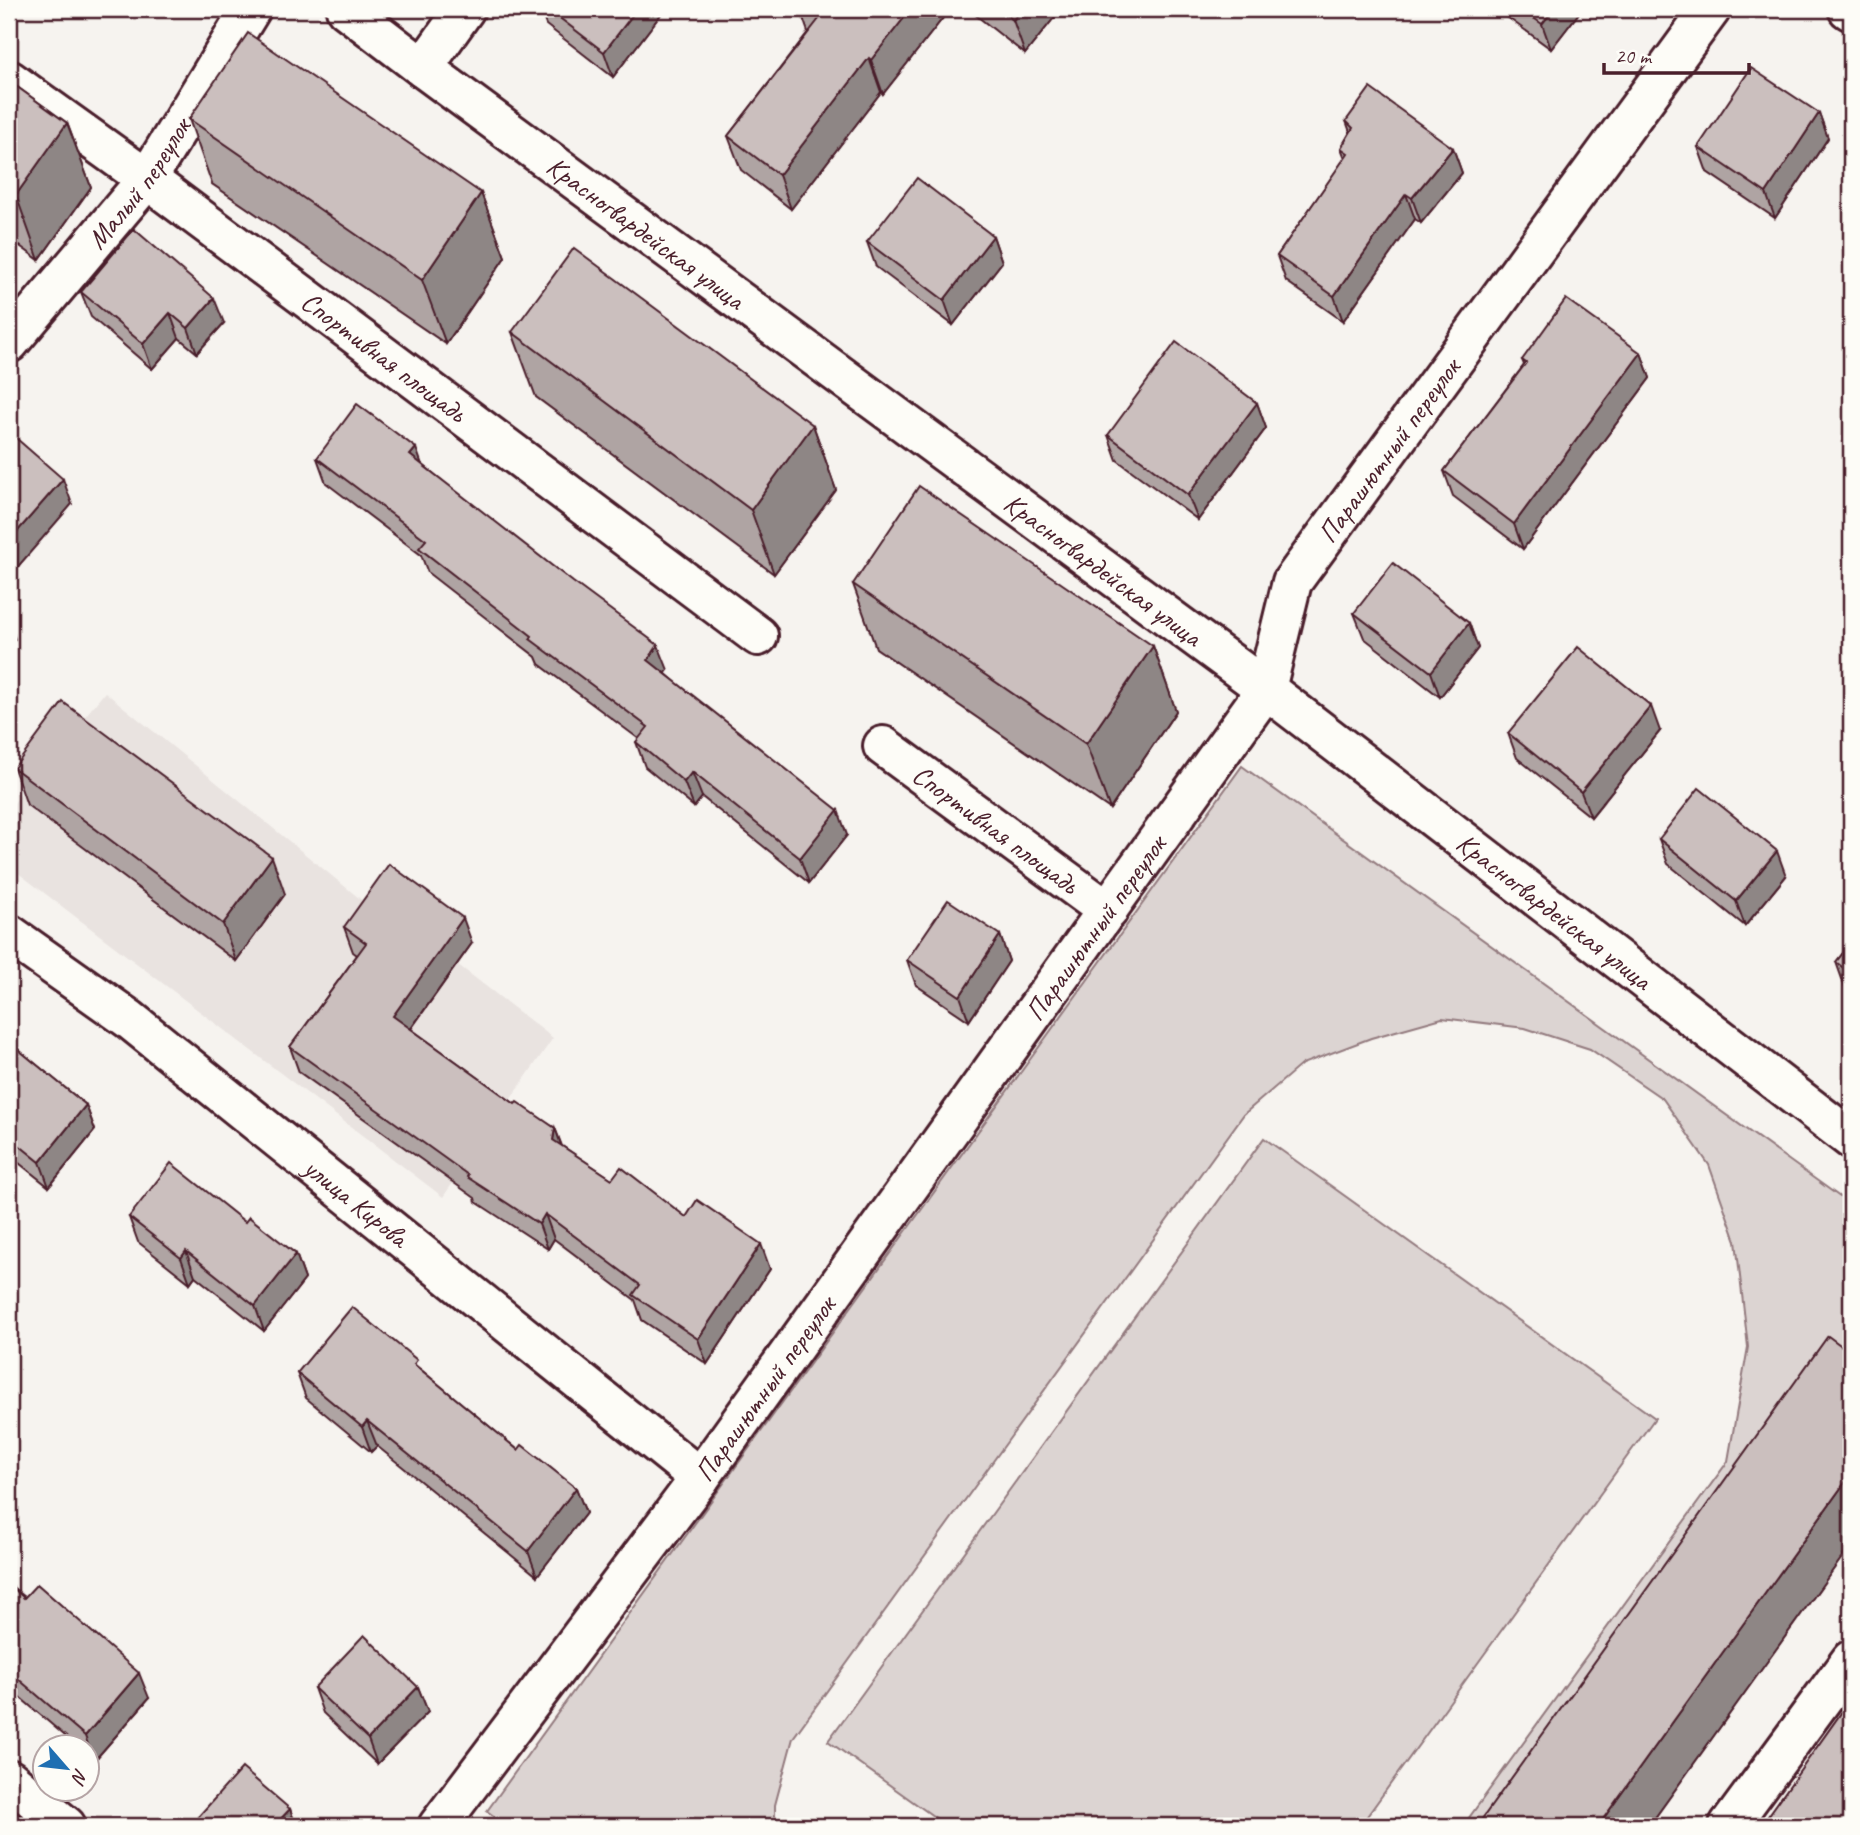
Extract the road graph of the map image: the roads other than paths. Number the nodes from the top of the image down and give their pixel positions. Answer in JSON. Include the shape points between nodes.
{"nodes":[{"id":1,"x":251,"y":9,"type":"edge"},
{"id":2,"x":346,"y":9,"type":"edge"},
{"id":3,"x":465,"y":9,"type":"edge"},
{"id":4,"x":1711,"y":9,"type":"edge"},
{"id":5,"x":423,"y":68,"type":"junction"},
{"id":6,"x":9,"y":80,"type":"edge"},
{"id":7,"x":147,"y":179,"type":"junction"},
{"id":8,"x":9,"y":343,"type":"edge"},
{"id":9,"x":758,"y":636,"type":"dead end"},
{"id":10,"x":1266,"y":689,"type":"junction"},
{"id":11,"x":883,"y":746,"type":"dead end"},
{"id":12,"x":1108,"y":911,"type":"junction"},
{"id":13,"x":9,"y":934,"type":"edge"},
{"id":14,"x":1851,"y":1139,"type":"edge"},
{"id":15,"x":699,"y":1478,"type":"junction"},
{"id":16,"x":1851,"y":1660,"type":"edge"},
{"id":17,"x":9,"y":1779,"type":"edge"},
{"id":18,"x":66,"y":1826,"type":"edge"},
{"id":19,"x":438,"y":1826,"type":"edge"},
{"id":20,"x":1730,"y":1826,"type":"edge"}],
"edges":[{"from":1,"to":7,"type":"street","name":"Малый переулок"},
{"from":2,"to":5,"type":"street","name":"Красногвардейская улица"},
{"from":3,"to":5,"type":"street"},
{"from":4,"to":10,"type":"street","name":"Парашютный переулок","via":[[1292,582]]},
{"from":5,"to":10,"type":"street","name":"Красногвардейская улица"},
{"from":6,"to":7,"type":"street","name":"Спортивная площадь"},
{"from":7,"to":8,"type":"street","name":"Малый переулок"},
{"from":7,"to":9,"type":"street","name":"Спортивная площадь"},
{"from":10,"to":12,"type":"street","name":"Парашютный переулок"},
{"from":10,"to":14,"type":"street","name":"Красногвардейская улица"},
{"from":11,"to":12,"type":"street","name":"Спортивная площадь"},
{"from":12,"to":15,"type":"street","name":"Парашютный переулок"},
{"from":13,"to":15,"type":"street","name":"улица Кирова","via":[[130,1019]]},
{"from":15,"to":19,"type":"street","name":"Парашютный переулок"},
{"from":16,"to":20,"type":"street"},
{"from":17,"to":18,"type":"street"}]}
